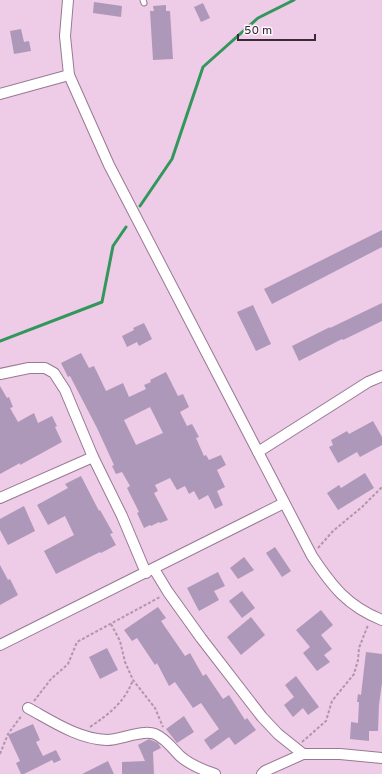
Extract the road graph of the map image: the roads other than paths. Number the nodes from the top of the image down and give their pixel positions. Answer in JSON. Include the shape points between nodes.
{"nodes":[{"id":1,"x":68,"y":0,"type":"edge"},
{"id":2,"x":69,"y":75,"type":"junction"},
{"id":3,"x":0,"y":94,"type":"edge"},
{"id":4,"x":0,"y":374,"type":"edge"},
{"id":5,"x":382,"y":376,"type":"edge"},
{"id":6,"x":258,"y":452,"type":"junction"},
{"id":7,"x":93,"y":457,"type":"junction"},
{"id":8,"x":0,"y":498,"type":"edge"},
{"id":9,"x":284,"y":503,"type":"junction"},
{"id":10,"x":150,"y":571,"type":"junction"},
{"id":11,"x":382,"y":620,"type":"edge"},
{"id":12,"x":0,"y":645,"type":"edge"},
{"id":13,"x":28,"y":708,"type":"road end"},
{"id":14,"x":299,"y":751,"type":"junction"},
{"id":15,"x":382,"y":758,"type":"edge"},
{"id":16,"x":215,"y":774,"type":"edge"},
{"id":17,"x":262,"y":774,"type":"edge"}],
"edges":[{"from":1,"to":2,"type":"street","via":[[65,36]]},
{"from":2,"to":3,"type":"street"},
{"from":2,"to":6,"type":"street","via":[[109,165]]},
{"from":4,"to":7,"type":"street","via":[[34,368],[45,368],[54,373],[65,390]]},
{"from":5,"to":6,"type":"street","via":[[368,382]]},
{"from":6,"to":9,"type":"street"},
{"from":7,"to":8,"type":"street"},
{"from":7,"to":10,"type":"street"},
{"from":9,"to":10,"type":"street"},
{"from":9,"to":11,"type":"street","via":[[312,556],[329,580],[349,602]]},
{"from":10,"to":12,"type":"street"},
{"from":10,"to":14,"type":"street","via":[[262,717]]},
{"from":13,"to":16,"type":"street","via":[[92,738],[108,740],[154,733],[182,758],[202,770]]},
{"from":14,"to":15,"type":"street"},
{"from":14,"to":17,"type":"street"}]}
